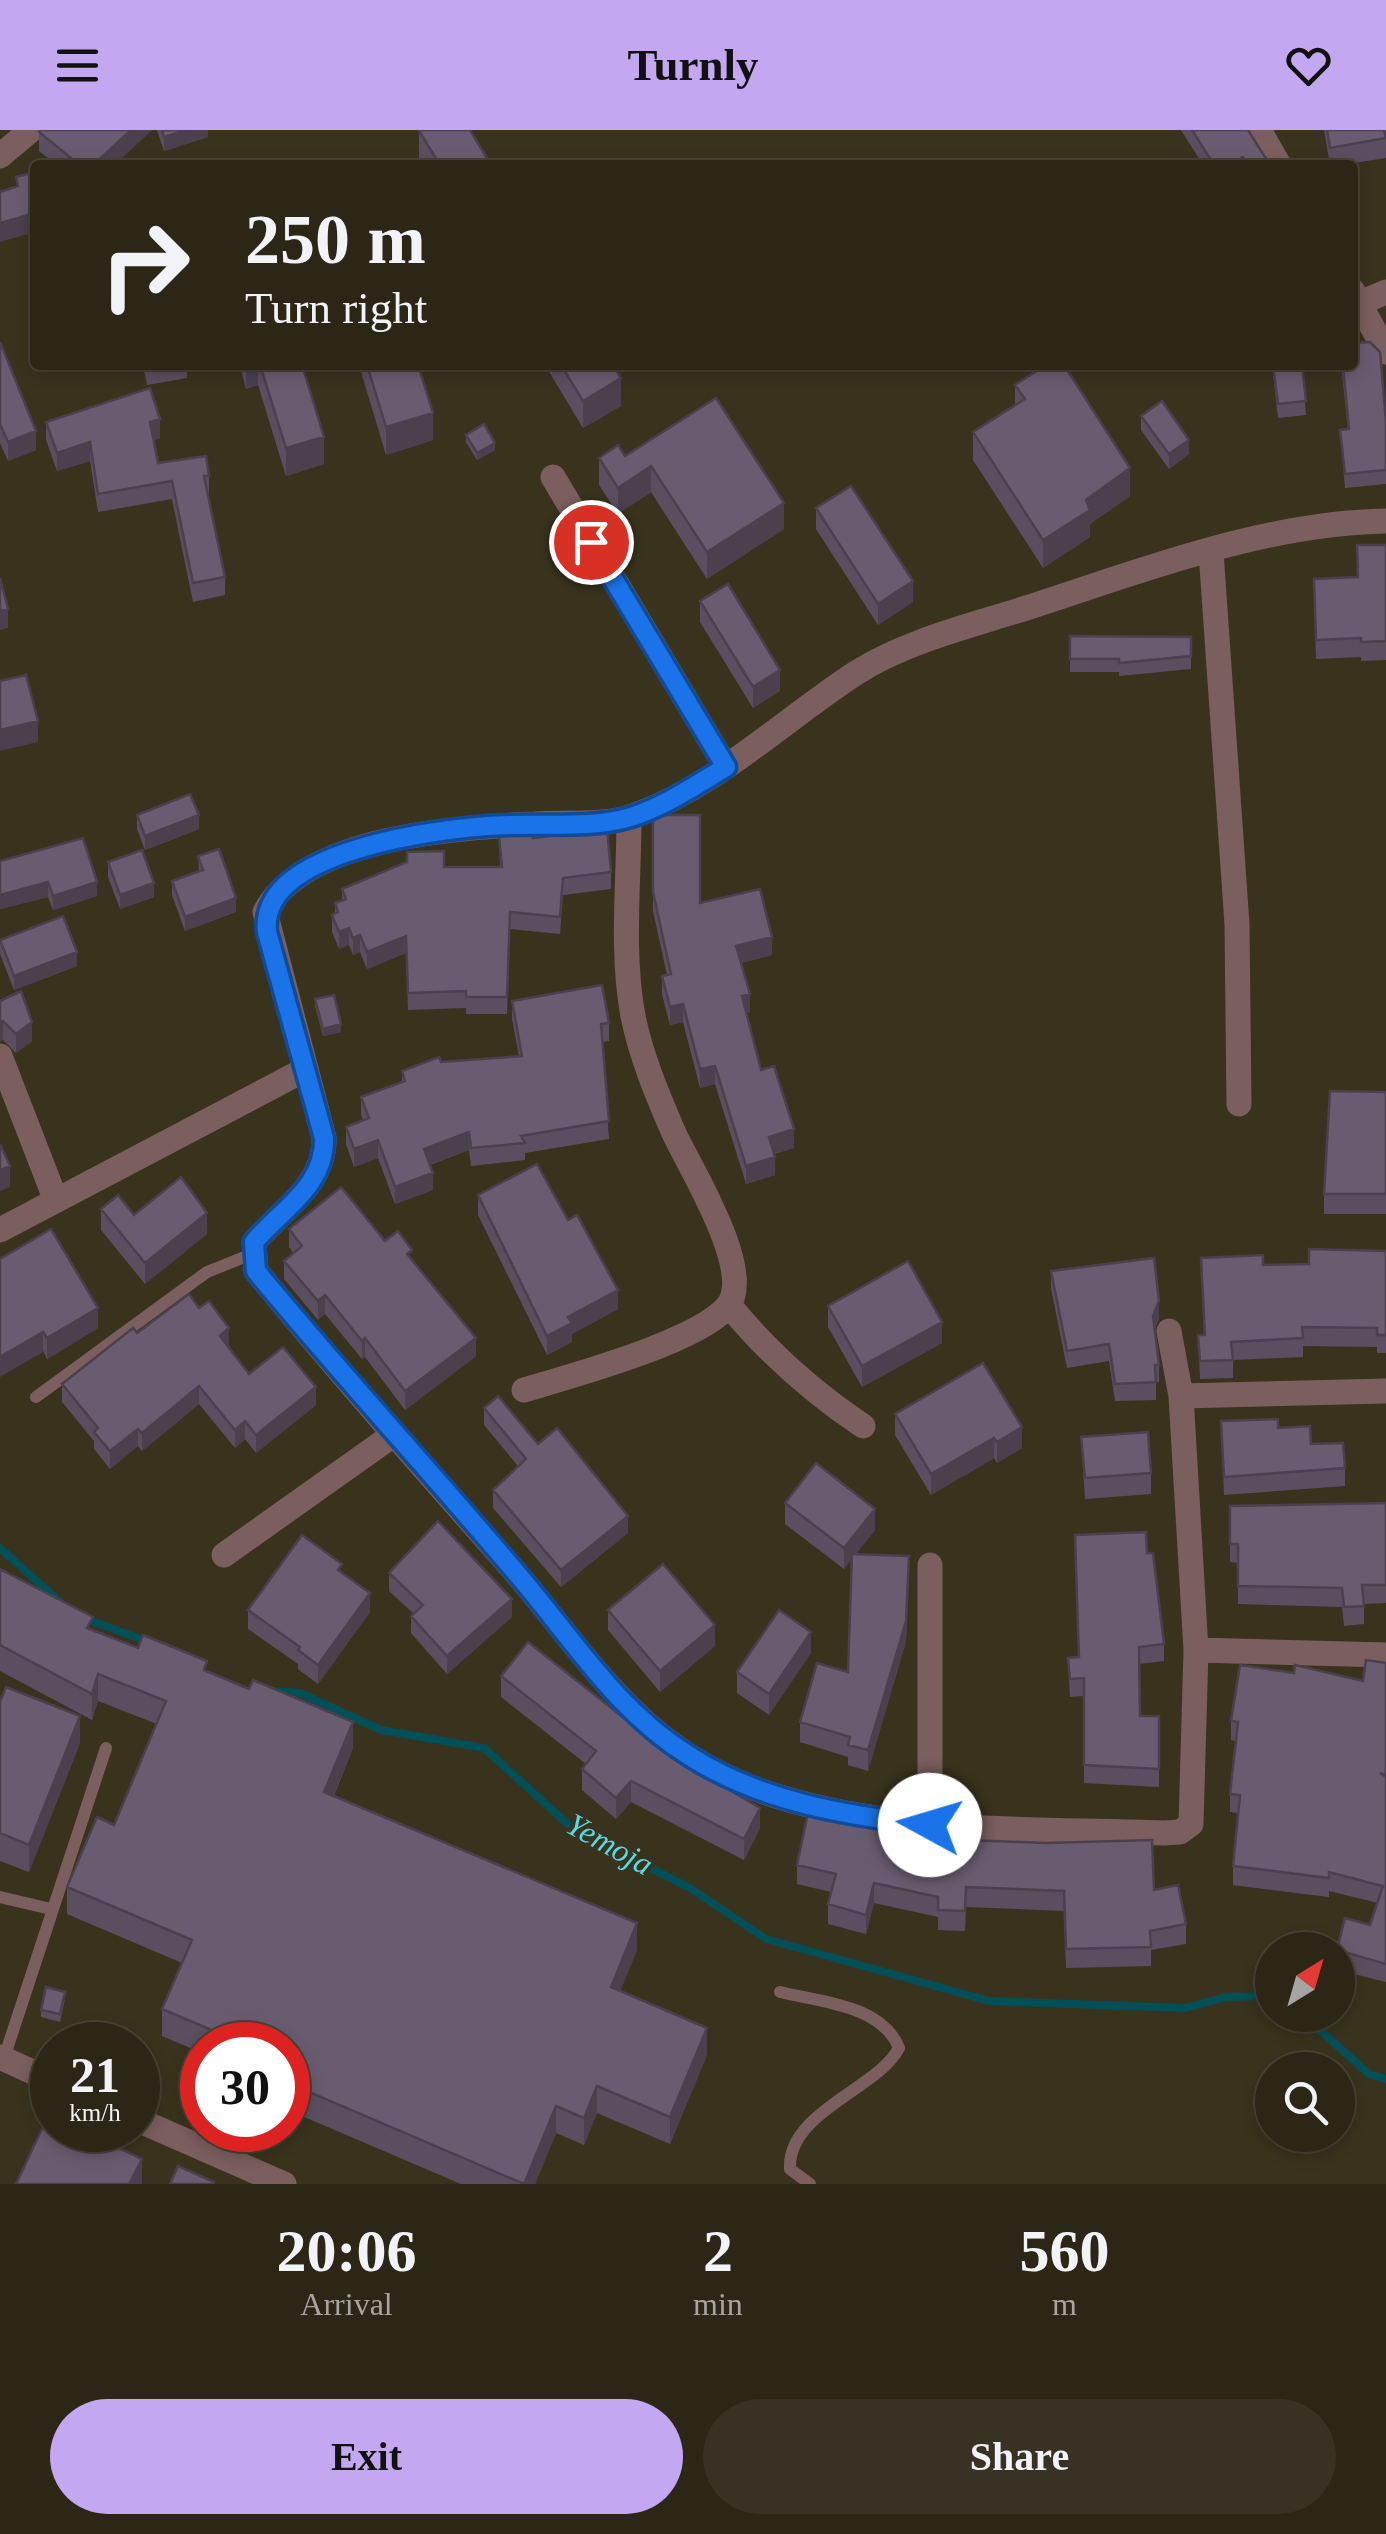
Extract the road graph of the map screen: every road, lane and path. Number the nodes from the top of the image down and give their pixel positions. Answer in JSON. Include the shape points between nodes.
{"nodes":[{"id":1,"x":31,"y":130,"type":"edge"},
{"id":2,"x":1258,"y":130,"type":"edge"},
{"id":3,"x":0,"y":156,"type":"edge"},
{"id":4,"x":1276,"y":160,"type":"edge"},
{"id":5,"x":1386,"y":292,"type":"edge"},
{"id":6,"x":1358,"y":297,"type":"edge"},
{"id":7,"x":1358,"y":301,"type":"edge"},
{"id":8,"x":1386,"y":352,"type":"edge"},
{"id":9,"x":553,"y":477,"type":"dead end"},
{"id":10,"x":1386,"y":521,"type":"edge"},
{"id":11,"x":1211,"y":552,"type":"junction"},
{"id":12,"x":726,"y":767,"type":"junction"},
{"id":13,"x":629,"y":818,"type":"junction"},
{"id":14,"x":0,"y":1056,"type":"edge"},
{"id":15,"x":306,"y":1069,"type":"junction"},
{"id":16,"x":1239,"y":1104,"type":"dead end"},
{"id":17,"x":56,"y":1198,"type":"junction"},
{"id":18,"x":0,"y":1230,"type":"edge"},
{"id":19,"x":252,"y":1254,"type":"junction"},
{"id":20,"x":729,"y":1306,"type":"junction"},
{"id":21,"x":1170,"y":1331,"type":"dead end"},
{"id":22,"x":524,"y":1390,"type":"dead end"},
{"id":23,"x":1386,"y":1392,"type":"edge"},
{"id":24,"x":1181,"y":1396,"type":"junction"},
{"id":25,"x":36,"y":1397,"type":"dead end"},
{"id":26,"x":863,"y":1426,"type":"dead end"},
{"id":27,"x":394,"y":1435,"type":"junction"},
{"id":28,"x":224,"y":1555,"type":"dead end"},
{"id":29,"x":930,"y":1565,"type":"dead end"},
{"id":30,"x":1196,"y":1650,"type":"junction"},
{"id":31,"x":1386,"y":1655,"type":"edge"},
{"id":32,"x":106,"y":1748,"type":"dead end"},
{"id":33,"x":930,"y":1825,"type":"junction"},
{"id":34,"x":0,"y":1897,"type":"edge"},
{"id":35,"x":51,"y":1909,"type":"junction"},
{"id":36,"x":780,"y":1992,"type":"dead end"},
{"id":37,"x":2,"y":2057,"type":"edge"},
{"id":38,"x":30,"y":2070,"type":"edge"},
{"id":39,"x":160,"y":2132,"type":"edge"},
{"id":40,"x":243,"y":2177,"type":"edge"},
{"id":41,"x":284,"y":2184,"type":"edge"},
{"id":42,"x":810,"y":2184,"type":"edge"}],
"edges":[{"from":1,"to":3,"type":"street"},
{"from":2,"to":4,"type":"street"},
{"from":5,"to":6,"type":"street"},
{"from":7,"to":8,"type":"street"},
{"from":9,"to":12,"type":"street"},
{"from":10,"to":11,"type":"street","via":[[1344,522]]},
{"from":11,"to":12,"type":"street","via":[[926,640],[858,672]]},
{"from":11,"to":16,"type":"street","via":[[1236,924]]},
{"from":12,"to":13,"type":"street"},
{"from":13,"to":15,"type":"street","via":[[397,839],[298,873],[276,891],[265,912]]},
{"from":13,"to":20,"type":"street","via":[[633,1015],[674,1134],[716,1214],[735,1287]]},
{"from":14,"to":17,"type":"street"},
{"from":15,"to":17,"type":"street"},
{"from":15,"to":19,"type":"street","via":[[324,1160],[254,1242]]},
{"from":17,"to":18,"type":"street"},
{"from":19,"to":25,"type":"lane","via":[[207,1272]]},
{"from":19,"to":27,"type":"street","via":[[256,1271]]},
{"from":20,"to":22,"type":"street","via":[[632,1356]]},
{"from":20,"to":26,"type":"street","via":[[767,1351]]},
{"from":21,"to":24,"type":"street"},
{"from":23,"to":24,"type":"street"},
{"from":24,"to":30,"type":"street"},
{"from":27,"to":28,"type":"street"},
{"from":27,"to":33,"type":"street","via":[[616,1699],[692,1758],[769,1794],[852,1817]]},
{"from":29,"to":33,"type":"street"},
{"from":30,"to":31,"type":"street"},
{"from":30,"to":33,"type":"street","via":[[1195,1808],[1191,1824],[1180,1832]]},
{"from":32,"to":35,"type":"lane"},
{"from":34,"to":35,"type":"lane"},
{"from":35,"to":37,"type":"lane"},
{"from":36,"to":42,"type":"lane","via":[[874,2016],[892,2030],[899,2048],[891,2064],[854,2086],[796,2143],[790,2169]]},
{"from":37,"to":38,"type":"street"},
{"from":39,"to":40,"type":"street"},
{"from":40,"to":41,"type":"street"}]}
